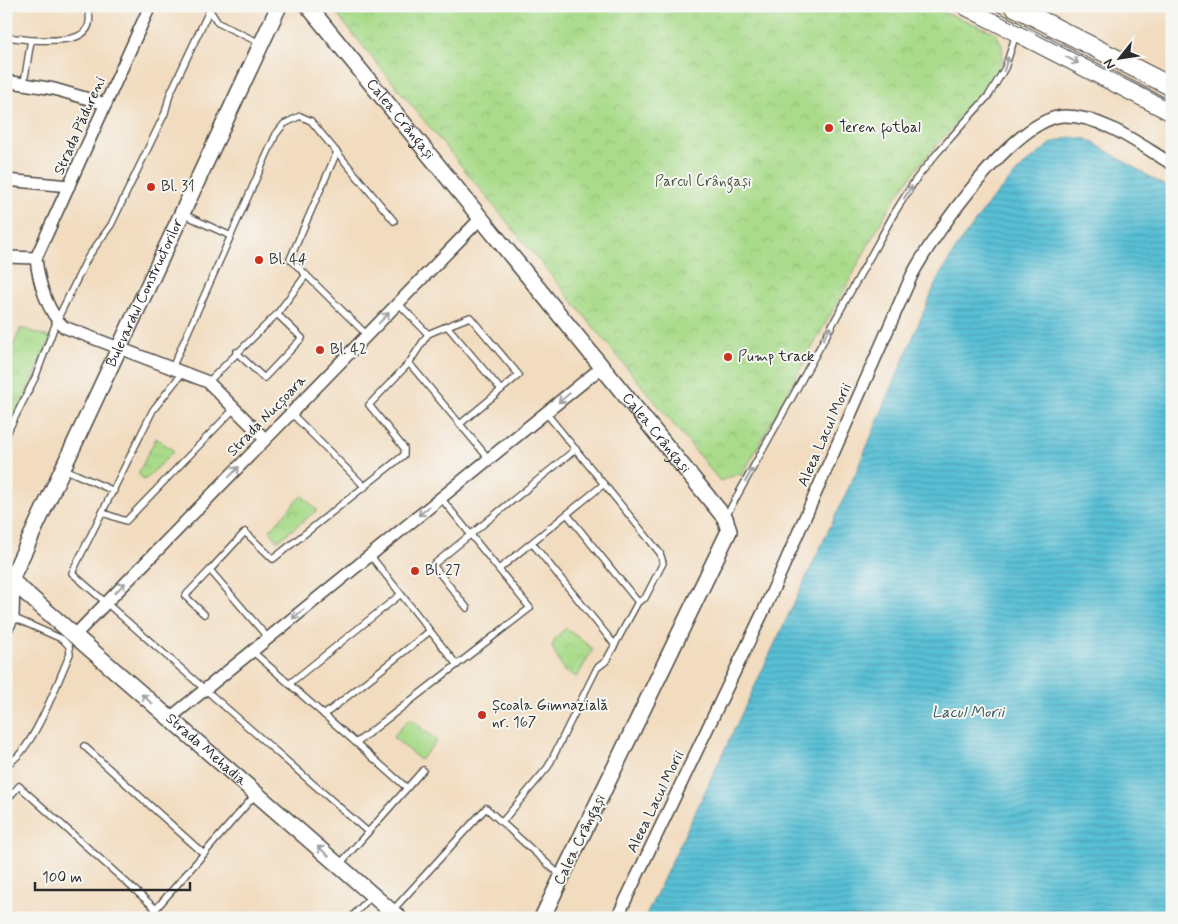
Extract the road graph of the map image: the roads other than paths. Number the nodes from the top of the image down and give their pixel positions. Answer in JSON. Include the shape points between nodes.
{"nodes":[{"id":1,"x":87,"y":6,"type":"edge"},
{"id":2,"x":150,"y":6,"type":"edge"},
{"id":3,"x":279,"y":6,"type":"edge"},
{"id":4,"x":308,"y":6,"type":"edge"},
{"id":5,"x":966,"y":6,"type":"edge"},
{"id":6,"x":1013,"y":6,"type":"edge"},
{"id":7,"x":208,"y":9,"type":"edge"},
{"id":8,"x":1017,"y":32,"type":"junction"},
{"id":9,"x":6,"y":37,"type":"edge"},
{"id":10,"x":31,"y":40,"type":"junction"},
{"id":11,"x":262,"y":44,"type":"junction"},
{"id":12,"x":6,"y":81,"type":"edge"},
{"id":13,"x":24,"y":83,"type":"junction"},
{"id":14,"x":1172,"y":87,"type":"edge"},
{"id":15,"x":106,"y":104,"type":"junction"},
{"id":16,"x":1172,"y":112,"type":"edge"},
{"id":17,"x":337,"y":152,"type":"junction"},
{"id":18,"x":1172,"y":164,"type":"edge"},
{"id":19,"x":6,"y":180,"type":"edge"},
{"id":20,"x":69,"y":186,"type":"junction"},
{"id":21,"x":182,"y":214,"type":"junction"},
{"id":22,"x":481,"y":218,"type":"junction"},
{"id":23,"x":394,"y":221,"type":"dead end"},
{"id":24,"x":231,"y":236,"type":"junction"},
{"id":25,"x":6,"y":257,"type":"edge"},
{"id":26,"x":36,"y":258,"type":"junction"},
{"id":27,"x":306,"y":275,"type":"junction"},
{"id":28,"x":398,"y":304,"type":"junction"},
{"id":29,"x":277,"y":314,"type":"junction"},
{"id":30,"x":57,"y":320,"type":"junction"},
{"id":31,"x":447,"y":326,"type":"junction"},
{"id":32,"x":428,"y":334,"type":"junction"},
{"id":33,"x":367,"y":335,"type":"junction"},
{"id":34,"x":120,"y":348,"type":"junction"},
{"id":35,"x":236,"y":352,"type":"junction"},
{"id":36,"x":409,"y":363,"type":"junction"},
{"id":37,"x":602,"y":367,"type":"junction"},
{"id":38,"x":177,"y":370,"type":"junction"},
{"id":39,"x":208,"y":382,"type":"junction"},
{"id":40,"x":501,"y":390,"type":"junction"},
{"id":41,"x":234,"y":409,"type":"junction"},
{"id":42,"x":290,"y":413,"type":"junction"},
{"id":43,"x":546,"y":413,"type":"junction"},
{"id":44,"x":460,"y":424,"type":"junction"},
{"id":45,"x":6,"y":436,"type":"edge"},
{"id":46,"x":265,"y":439,"type":"junction"},
{"id":47,"x":576,"y":449,"type":"junction"},
{"id":48,"x":489,"y":459,"type":"junction"},
{"id":49,"x":64,"y":469,"type":"junction"},
{"id":50,"x":604,"y":484,"type":"junction"},
{"id":51,"x":365,"y":487,"type":"junction"},
{"id":52,"x":114,"y":491,"type":"junction"},
{"id":53,"x":441,"y":498,"type":"junction"},
{"id":54,"x":103,"y":513,"type":"junction"},
{"id":55,"x":567,"y":514,"type":"junction"},
{"id":56,"x":725,"y":518,"type":"junction"},
{"id":57,"x":471,"y":534,"type":"junction"},
{"id":58,"x":532,"y":542,"type":"junction"},
{"id":59,"x":370,"y":555,"type":"junction"},
{"id":60,"x":499,"y":569,"type":"junction"},
{"id":61,"x":210,"y":570,"type":"junction"},
{"id":62,"x":8,"y":583,"type":"edge"},
{"id":63,"x":401,"y":594,"type":"junction"},
{"id":64,"x":638,"y":602,"type":"junction"},
{"id":65,"x":106,"y":603,"type":"junction"},
{"id":66,"x":467,"y":608,"type":"dead end"},
{"id":67,"x":204,"y":614,"type":"dead end"},
{"id":68,"x":9,"y":622,"type":"edge"},
{"id":69,"x":430,"y":631,"type":"junction"},
{"id":70,"x":74,"y":636,"type":"junction"},
{"id":71,"x":268,"y":638,"type":"junction"},
{"id":72,"x":615,"y":645,"type":"junction"},
{"id":73,"x":252,"y":651,"type":"junction"},
{"id":74,"x":457,"y":665,"type":"junction"},
{"id":75,"x":289,"y":684,"type":"junction"},
{"id":76,"x":204,"y":690,"type":"junction"},
{"id":77,"x":324,"y":715,"type":"junction"},
{"id":78,"x":170,"y":718,"type":"junction"},
{"id":79,"x":356,"y":743,"type":"junction"},
{"id":80,"x":84,"y":746,"type":"dead end"},
{"id":81,"x":6,"y":764,"type":"edge"},
{"id":82,"x":423,"y":770,"type":"dead end"},
{"id":83,"x":407,"y":788,"type":"junction"},
{"id":84,"x":256,"y":793,"type":"junction"},
{"id":85,"x":6,"y":801,"type":"edge"},
{"id":86,"x":502,"y":822,"type":"junction"},
{"id":87,"x":368,"y":832,"type":"junction"},
{"id":88,"x":204,"y":854,"type":"junction"},
{"id":89,"x":339,"y":865,"type":"junction"},
{"id":90,"x":562,"y":877,"type":"junction"},
{"id":91,"x":372,"y":894,"type":"junction"},
{"id":92,"x":156,"y":909,"type":"junction"},
{"id":93,"x":395,"y":914,"type":"edge"},
{"id":94,"x":148,"y":918,"type":"edge"},
{"id":95,"x":351,"y":918,"type":"edge"},
{"id":96,"x":542,"y":918,"type":"edge"},
{"id":97,"x":617,"y":918,"type":"edge"}],
"edges":[{"from":1,"to":10,"type":"lane","via":[[89,19],[86,29],[75,39]]},
{"from":2,"to":15,"type":"street","name":"Strada Pădureni"},
{"from":3,"to":11,"type":"street","name":"Bulevardul Constructorilor"},
{"from":4,"to":22,"type":"street","name":"Calea Crângași"},
{"from":5,"to":8,"type":"main road"},
{"from":6,"to":14,"type":"main road"},
{"from":7,"to":11,"type":"lane","via":[[223,26]]},
{"from":7,"to":30,"type":"lane","via":[[170,94],[165,113],[110,225],[88,257]]},
{"from":8,"to":16,"type":"main road","one_way":true},
{"from":56,"to":8,"type":"lane","one_way":true,"via":[[895,212],[916,179],[999,81]]},
{"from":9,"to":10,"type":"lane"},
{"from":10,"to":13,"type":"lane"},
{"from":11,"to":21,"type":"street","name":"Bulevardul Constructorilor"},
{"from":12,"to":13,"type":"street"},
{"from":13,"to":15,"type":"street"},
{"from":15,"to":20,"type":"street","name":"Strada Pădureni"},
{"from":17,"to":23,"type":"lane"},
{"from":17,"to":24,"type":"lane","via":[[311,121],[300,116],[284,124],[276,134]]},
{"from":17,"to":27,"type":"lane","via":[[290,259]]},
{"from":18,"to":97,"type":"street","name":"Aleea Lacul Morii","via":[[1104,124],[1066,116],[1050,118],[1009,148],[976,182],[932,240],[912,275],[766,608]]},
{"from":19,"to":20,"type":"street"},
{"from":20,"to":26,"type":"street","name":"Strada Pădureni"},
{"from":21,"to":24,"type":"lane"},
{"from":21,"to":34,"type":"street","name":"Bulevardul Constructorilor"},
{"from":22,"to":28,"type":"street","name":"Strada Nucșoara"},
{"from":22,"to":37,"type":"street","name":"Calea Crângași"},
{"from":24,"to":38,"type":"lane"},
{"from":25,"to":26,"type":"street"},
{"from":26,"to":30,"type":"street","via":[[37,271]]},
{"from":27,"to":29,"type":"lane"},
{"from":27,"to":33,"type":"lane"},
{"from":28,"to":32,"type":"lane"},
{"from":33,"to":28,"type":"street","name":"Strada Nucșoara","one_way":true},
{"from":29,"to":35,"type":"lane","via":[[246,347]]},
{"from":29,"to":35,"type":"lane","via":[[302,338],[264,378]]},
{"from":30,"to":34,"type":"street","via":[[64,327]]},
{"from":30,"to":45,"type":"lane","via":[[35,378]]},
{"from":31,"to":32,"type":"lane"},
{"from":31,"to":40,"type":"lane"},
{"from":31,"to":40,"type":"lane","via":[[470,317],[518,375]]},
{"from":32,"to":36,"type":"lane"},
{"from":33,"to":42,"type":"street","name":"Strada Nucșoara"},
{"from":34,"to":38,"type":"street"},
{"from":34,"to":49,"type":"street","name":"Bulevardul Constructorilor"},
{"from":35,"to":39,"type":"lane"},
{"from":36,"to":44,"type":"lane"},
{"from":36,"to":51,"type":"lane","via":[[369,406],[404,448],[405,454]]},
{"from":37,"to":43,"type":"street","one_way":true},
{"from":37,"to":56,"type":"street","name":"Calea Crângași"},
{"from":38,"to":39,"type":"street"},
{"from":38,"to":52,"type":"lane","via":[[153,410]]},
{"from":39,"to":41,"type":"street"},
{"from":40,"to":44,"type":"lane"},
{"from":41,"to":46,"type":"street"},
{"from":41,"to":54,"type":"lane","via":[[126,521]]},
{"from":42,"to":46,"type":"street","name":"Strada Nucșoara"},
{"from":42,"to":51,"type":"lane"},
{"from":43,"to":47,"type":"lane"},
{"from":43,"to":48,"type":"street"},
{"from":44,"to":48,"type":"lane"},
{"from":65,"to":46,"type":"street","name":"Strada Nucșoara","one_way":true},
{"from":47,"to":50,"type":"lane"},
{"from":47,"to":57,"type":"lane"},
{"from":48,"to":53,"type":"street"},
{"from":49,"to":52,"type":"lane"},
{"from":49,"to":62,"type":"street","name":"Bulevardul Constructorilor"},
{"from":50,"to":55,"type":"lane"},
{"from":50,"to":64,"type":"lane","via":[[663,560],[645,598]]},
{"from":51,"to":61,"type":"lane","via":[[273,559],[245,532]]},
{"from":52,"to":54,"type":"lane"},
{"from":53,"to":57,"type":"lane"},
{"from":53,"to":59,"type":"street","one_way":true},
{"from":54,"to":65,"type":"lane","via":[[72,573]]},
{"from":55,"to":58,"type":"lane"},
{"from":55,"to":64,"type":"lane"},
{"from":56,"to":90,"type":"street","name":"Calea Crângași","via":[[728,531]]},
{"from":57,"to":60,"type":"lane"},
{"from":57,"to":66,"type":"lane","via":[[433,565]]},
{"from":58,"to":60,"type":"lane"},
{"from":58,"to":72,"type":"lane"},
{"from":59,"to":63,"type":"lane"},
{"from":59,"to":71,"type":"street","one_way":true},
{"from":60,"to":74,"type":"lane","via":[[530,608]]},
{"from":61,"to":67,"type":"lane","via":[[185,596]]},
{"from":61,"to":71,"type":"lane"},
{"from":62,"to":68,"type":"street","name":"Bulevardul Constructorilor"},
{"from":62,"to":70,"type":"street","name":"Strada Mehadia"},
{"from":63,"to":69,"type":"lane"},
{"from":63,"to":75,"type":"lane"},
{"from":64,"to":72,"type":"lane"},
{"from":65,"to":70,"type":"street","name":"Strada Nucșoara"},
{"from":65,"to":76,"type":"lane"},
{"from":68,"to":81,"type":"lane","via":[[62,639],[69,646],[70,654],[32,739],[18,757]]},
{"from":69,"to":74,"type":"lane"},
{"from":69,"to":77,"type":"lane"},
{"from":78,"to":70,"type":"street","name":"Strada Mehadia","one_way":true},
{"from":71,"to":73,"type":"street"},
{"from":72,"to":86,"type":"lane","via":[[606,661],[597,668],[548,767]]},
{"from":73,"to":75,"type":"lane"},
{"from":73,"to":76,"type":"street"},
{"from":74,"to":79,"type":"lane"},
{"from":75,"to":77,"type":"lane"},
{"from":76,"to":78,"type":"street"},
{"from":76,"to":87,"type":"lane"},
{"from":77,"to":79,"type":"lane"},
{"from":78,"to":84,"type":"street","name":"Strada Mehadia"},
{"from":79,"to":83,"type":"lane"},
{"from":80,"to":88,"type":"lane"},
{"from":82,"to":83,"type":"lane"},
{"from":83,"to":87,"type":"lane"},
{"from":84,"to":88,"type":"lane"},
{"from":89,"to":84,"type":"street","name":"Strada Mehadia","one_way":true},
{"from":85,"to":92,"type":"lane","via":[[19,786]]},
{"from":86,"to":90,"type":"lane"},
{"from":86,"to":93,"type":"lane","via":[[486,808]]},
{"from":87,"to":89,"type":"lane"},
{"from":88,"to":92,"type":"lane"},
{"from":89,"to":91,"type":"street","name":"Strada Mehadia"},
{"from":90,"to":96,"type":"street","name":"Calea Crângași"},
{"from":91,"to":93,"type":"street","name":"Strada Mehadia"},
{"from":91,"to":95,"type":"lane"},
{"from":92,"to":94,"type":"lane"}]}
